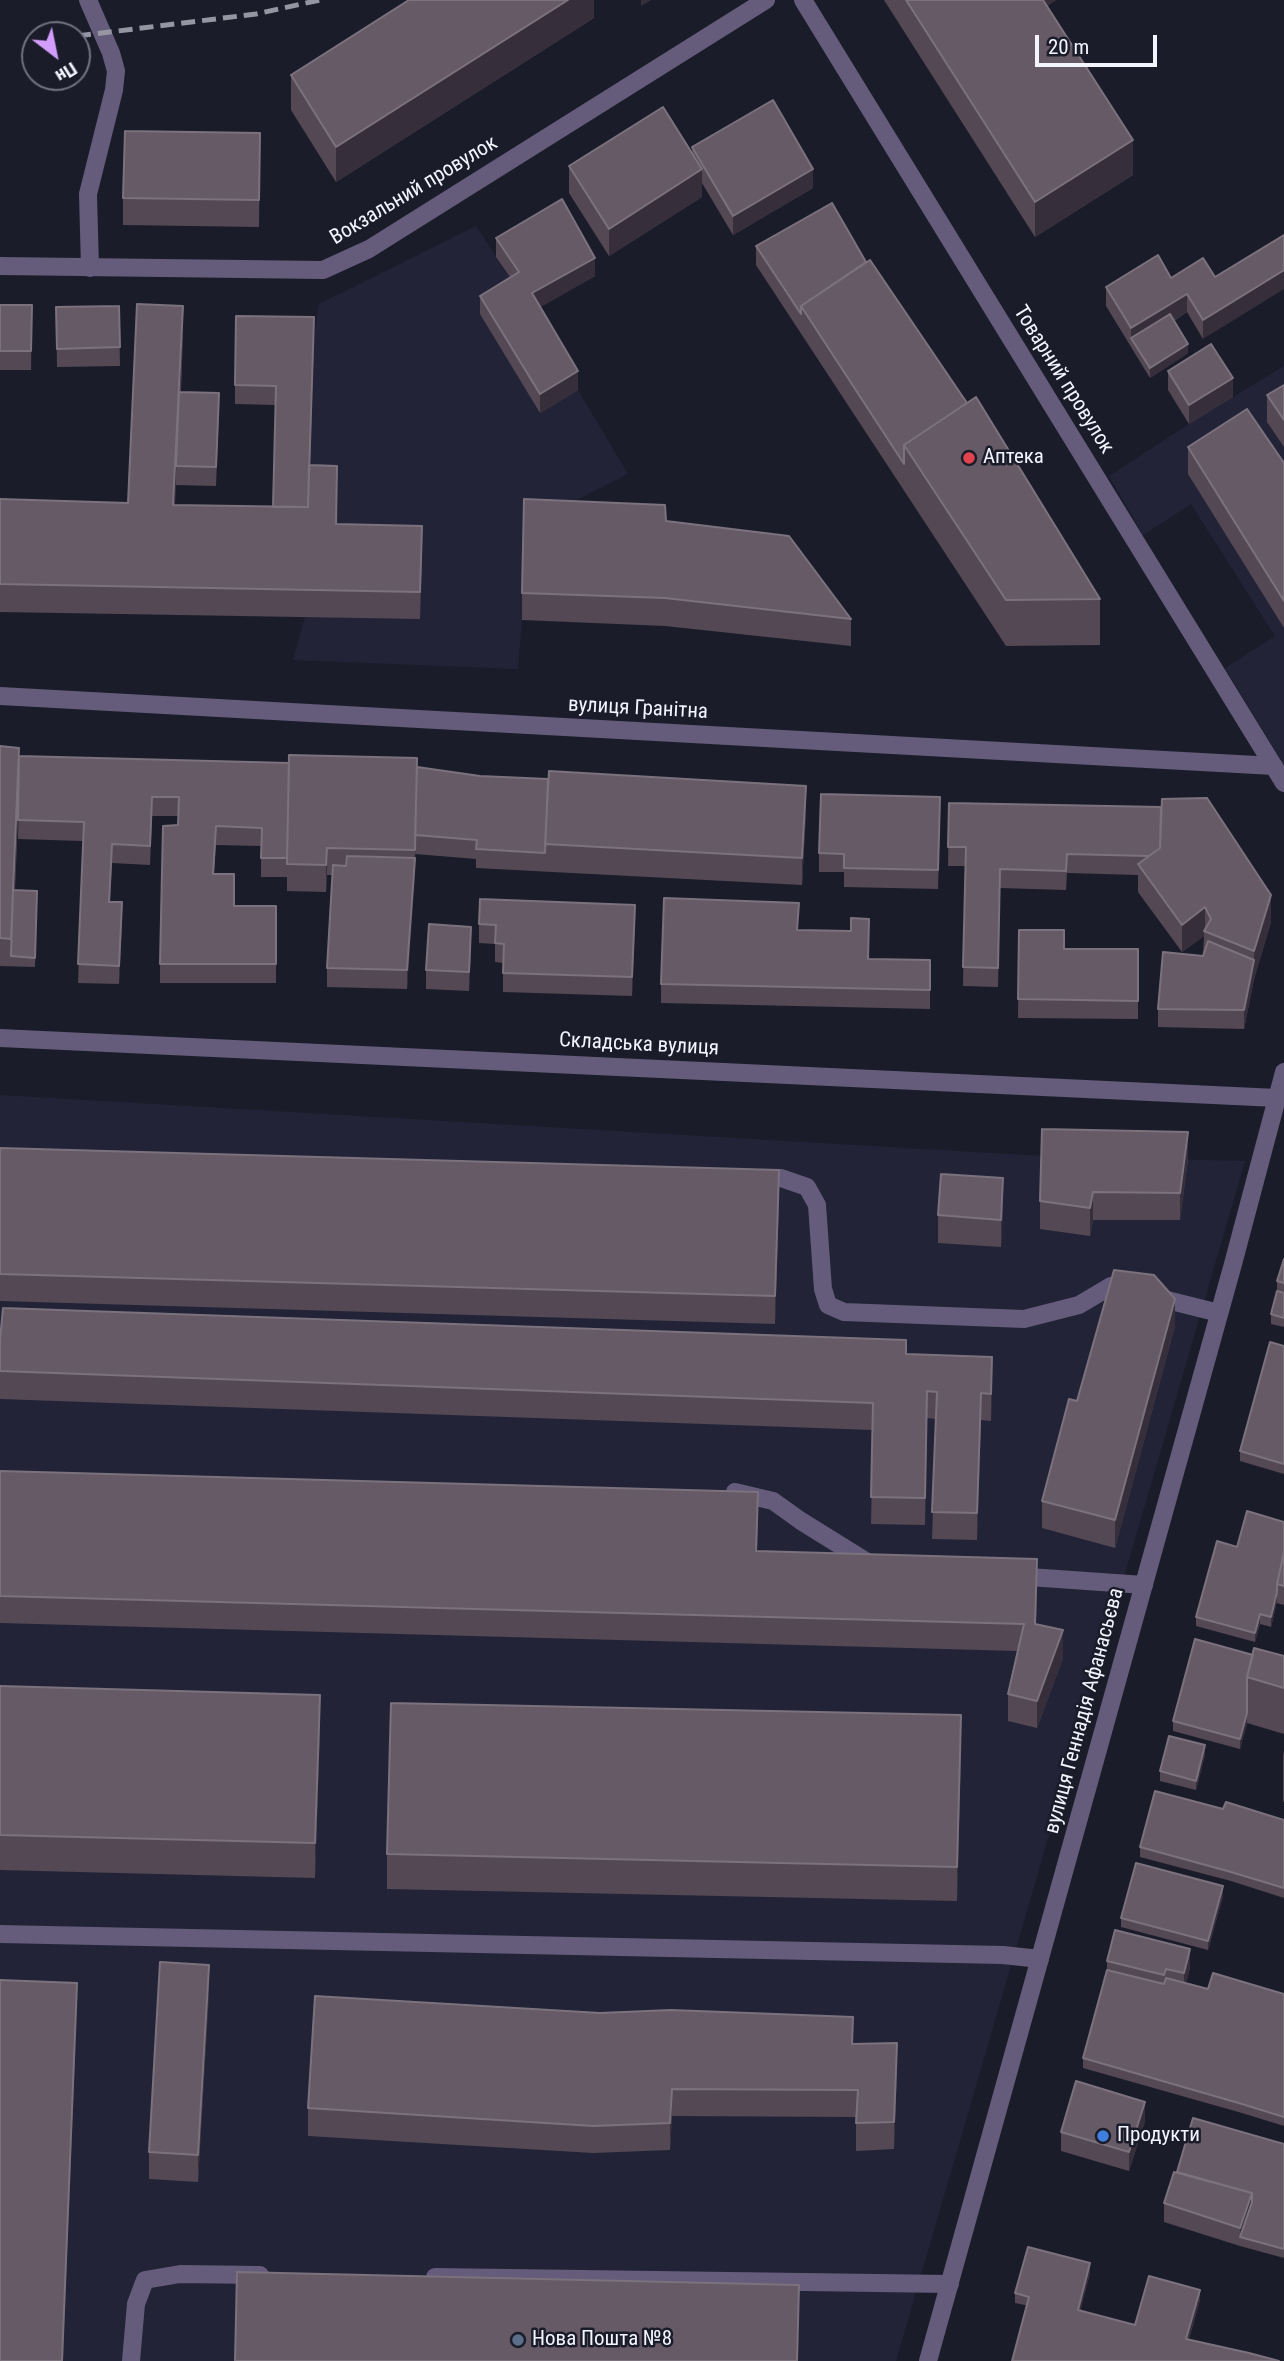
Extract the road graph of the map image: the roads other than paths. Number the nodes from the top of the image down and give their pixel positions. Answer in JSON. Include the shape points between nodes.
{"nodes":[{"id":1,"x":88,"y":0,"type":"edge"},
{"id":2,"x":766,"y":0,"type":"edge"},
{"id":3,"x":803,"y":0,"type":"edge"},
{"id":4,"x":0,"y":266,"type":"edge"},
{"id":5,"x":90,"y":268,"type":"junction"},
{"id":6,"x":0,"y":696,"type":"edge"},
{"id":7,"x":1274,"y":766,"type":"junction"},
{"id":8,"x":1284,"y":783,"type":"edge"},
{"id":9,"x":0,"y":1038,"type":"edge"},
{"id":10,"x":1284,"y":1072,"type":"edge"},
{"id":11,"x":1277,"y":1098,"type":"junction"},
{"id":12,"x":739,"y":1177,"type":"edge"},
{"id":13,"x":1219,"y":1313,"type":"junction"},
{"id":14,"x":724,"y":1492,"type":"edge"},
{"id":15,"x":891,"y":1569,"type":"edge"},
{"id":16,"x":999,"y":1575,"type":"edge"},
{"id":17,"x":1144,"y":1585,"type":"junction"},
{"id":18,"x":0,"y":1934,"type":"edge"},
{"id":19,"x":1040,"y":1959,"type":"junction"},
{"id":20,"x":276,"y":2275,"type":"edge"},
{"id":21,"x":414,"y":2277,"type":"edge"},
{"id":22,"x":950,"y":2284,"type":"junction"},
{"id":23,"x":131,"y":2361,"type":"edge"},
{"id":24,"x":928,"y":2361,"type":"edge"}],
"edges":[{"from":1,"to":5,"type":"street","via":[[116,71],[88,194]]},
{"from":2,"to":5,"type":"street","name":"Вокзальний провулок","via":[[369,249],[323,270]]},
{"from":3,"to":7,"type":"street","name":"Товарний провулок"},
{"from":4,"to":5,"type":"street","name":"Вокзальний провулок"},
{"from":6,"to":7,"type":"street","name":"вулиця Гранітна"},
{"from":7,"to":8,"type":"street","name":"Товарний провулок"},
{"from":9,"to":11,"type":"street","name":"Складська вулиця"},
{"from":10,"to":11,"type":"street","name":"вулиця Геннадія Афанасьєва"},
{"from":11,"to":13,"type":"street","name":"вулиця Геннадія Афанасьєва"},
{"from":12,"to":13,"type":"street","via":[[781,1178],[807,1187],[817,1205],[823,1289],[828,1305],[844,1312],[1024,1319],[1079,1305],[1111,1286]]},
{"from":13,"to":17,"type":"street","name":"вулиця Геннадія Афанасьєва"},
{"from":14,"to":15,"type":"street","via":[[773,1501],[878,1568]]},
{"from":16,"to":17,"type":"street"},
{"from":17,"to":19,"type":"street","name":"вулиця Геннадія Афанасьєва"},
{"from":18,"to":19,"type":"street"},
{"from":19,"to":22,"type":"street","name":"вулиця Геннадія Афанасьєва"},
{"from":20,"to":23,"type":"street","via":[[180,2274],[145,2280],[136,2304]]},
{"from":21,"to":22,"type":"street"},
{"from":22,"to":24,"type":"street","name":"вулиця Геннадія Афанасьєва"}]}
